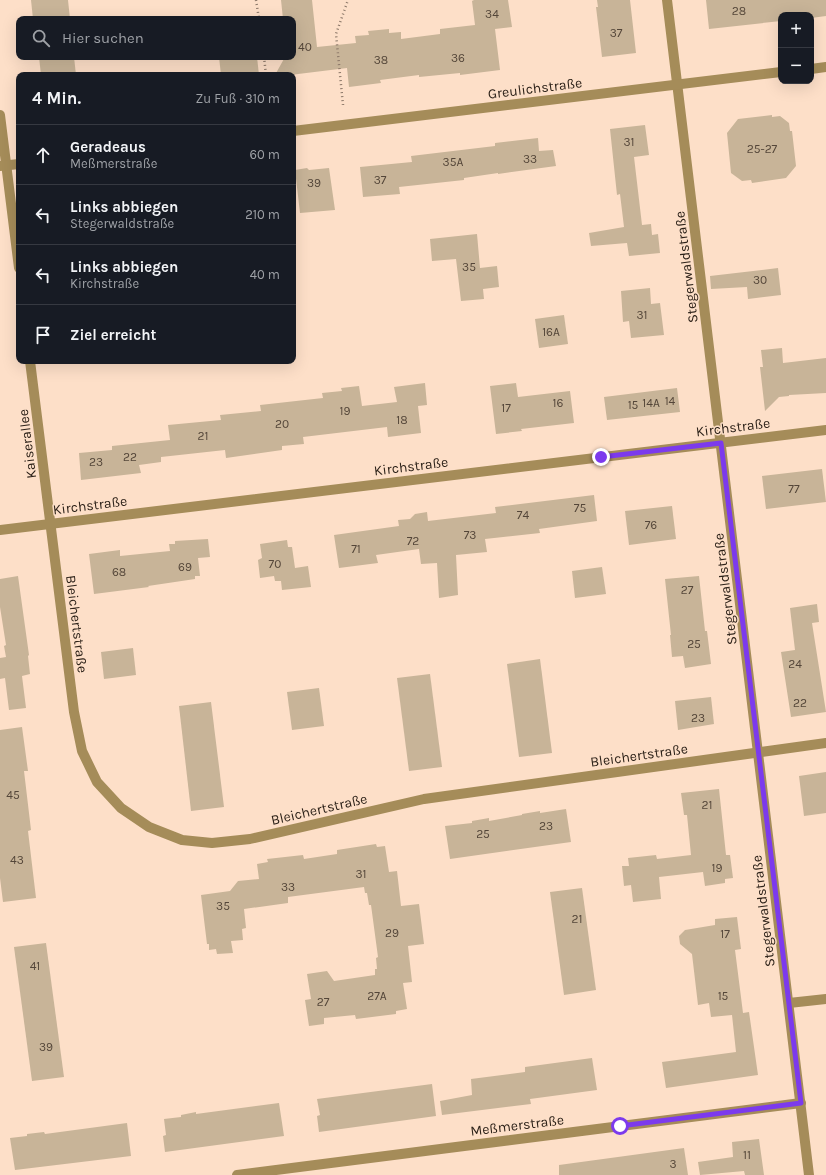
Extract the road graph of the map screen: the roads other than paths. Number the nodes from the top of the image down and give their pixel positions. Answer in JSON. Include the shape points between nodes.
{"nodes":[{"id":1,"x":667,"y":0,"type":"edge"},
{"id":2,"x":826,"y":67,"type":"edge"},
{"id":3,"x":814,"y":69,"type":"edge"},
{"id":4,"x":778,"y":72,"type":"edge"},
{"id":5,"x":678,"y":84,"type":"junction"},
{"id":6,"x":0,"y":115,"type":"edge"},
{"id":7,"x":296,"y":131,"type":"edge"},
{"id":8,"x":16,"y":164,"type":"edge"},
{"id":9,"x":3,"y":166,"type":"edge"},
{"id":10,"x":16,"y":249,"type":"edge"},
{"id":11,"x":30,"y":364,"type":"edge"},
{"id":12,"x":826,"y":430,"type":"edge"},
{"id":13,"x":721,"y":443,"type":"junction"},
{"id":14,"x":50,"y":524,"type":"junction"},
{"id":15,"x":0,"y":530,"type":"edge"},
{"id":16,"x":826,"y":743,"type":"edge"},
{"id":17,"x":758,"y":752,"type":"junction"},
{"id":18,"x":826,"y":999,"type":"edge"},
{"id":19,"x":789,"y":1003,"type":"junction"},
{"id":20,"x":801,"y":1103,"type":"junction"},
{"id":21,"x":237,"y":1175,"type":"edge"},
{"id":22,"x":809,"y":1175,"type":"edge"}],
"edges":[{"from":1,"to":5,"type":"street","name":"Stegerwaldstraße"},
{"from":2,"to":3,"type":"street"},
{"from":4,"to":5,"type":"street","name":"Greulichstraße"},
{"from":5,"to":7,"type":"street","name":"Greulichstraße"},
{"from":5,"to":13,"type":"street","name":"Stegerwaldstraße"},
{"from":6,"to":9,"type":"street"},
{"from":8,"to":9,"type":"street"},
{"from":9,"to":10,"type":"street"},
{"from":11,"to":14,"type":"street","name":"Kaiserallee"},
{"from":12,"to":13,"type":"street","name":"Kirchstraße"},
{"from":13,"to":14,"type":"street","name":"Kirchstraße"},
{"from":13,"to":17,"type":"street","name":"Stegerwaldstraße"},
{"from":14,"to":15,"type":"street","name":"Kirchstraße"},
{"from":14,"to":17,"type":"street","name":"Bleichertstraße","via":[[74,712],[82,751],[97,782],[121,808],[150,826],[182,840],[212,843],[250,839],[424,799]]},
{"from":16,"to":17,"type":"street","name":"Bleichertstraße"},
{"from":17,"to":19,"type":"street","name":"Stegerwaldstraße"},
{"from":18,"to":19,"type":"street"},
{"from":19,"to":20,"type":"street","name":"Stegerwaldstraße"},
{"from":20,"to":21,"type":"street","name":"Meßmerstraße"},
{"from":20,"to":22,"type":"street","name":"Stegerwaldstraße"}]}
